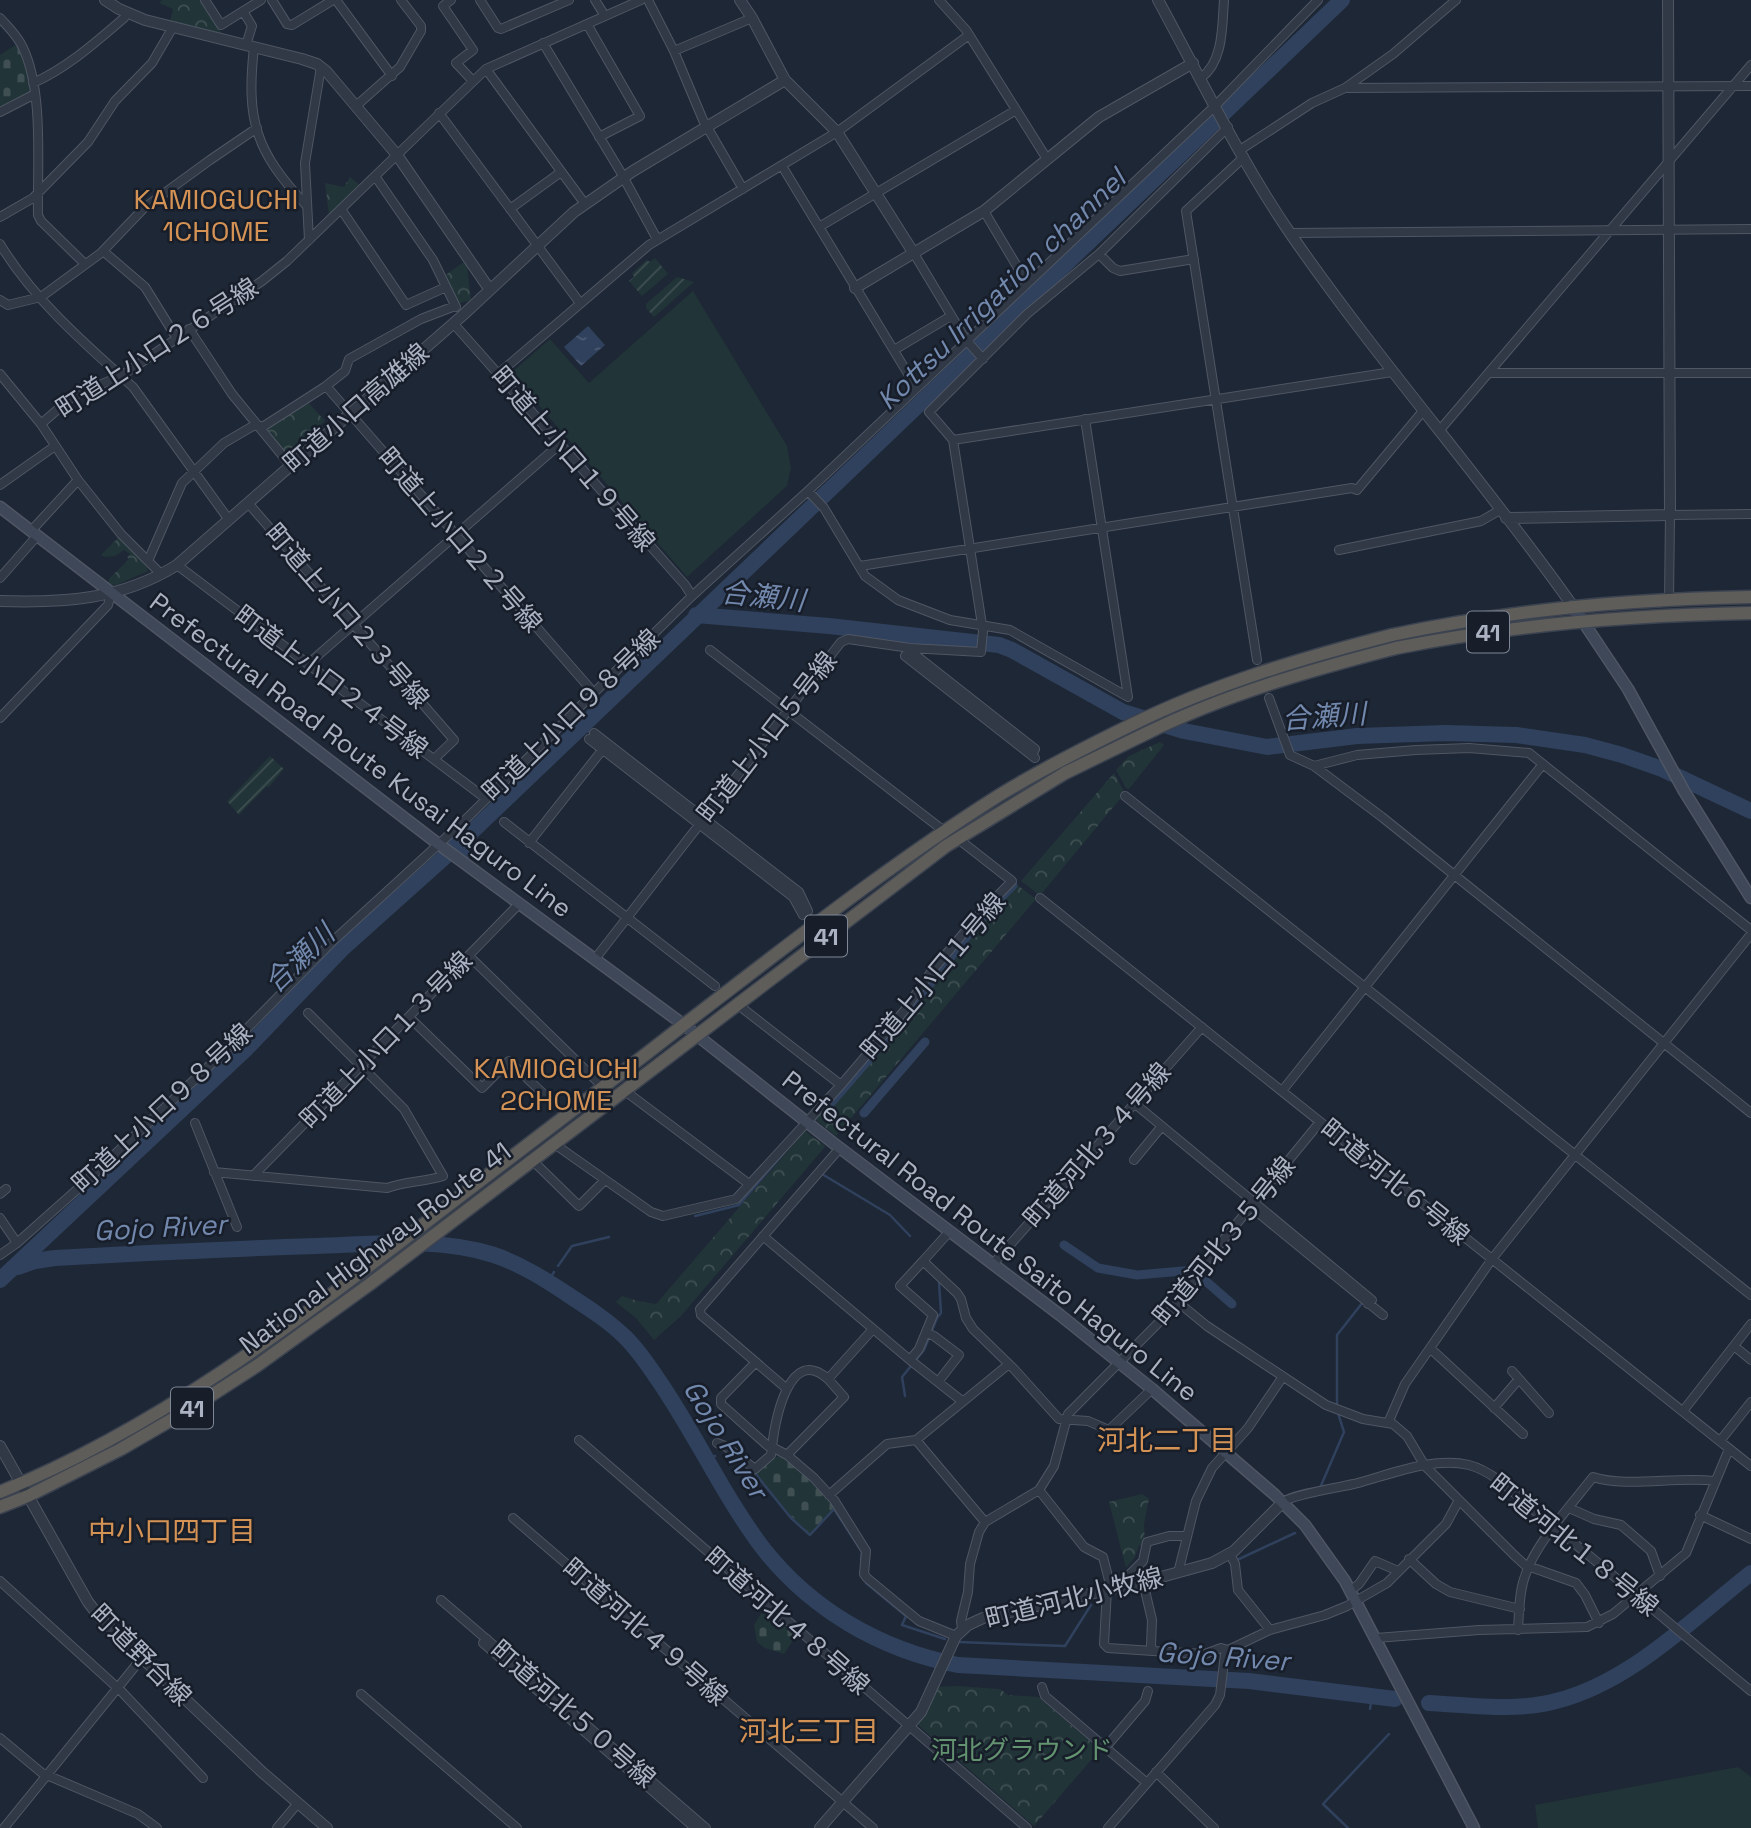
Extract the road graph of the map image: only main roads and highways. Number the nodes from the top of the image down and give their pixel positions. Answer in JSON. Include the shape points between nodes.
{"nodes":[{"id":1,"x":0,"y":507,"type":"edge"},
{"id":2,"x":1751,"y":597,"type":"edge"},
{"id":3,"x":1572,"y":605,"type":"junction"},
{"id":4,"x":1751,"y":613,"type":"edge"},
{"id":5,"x":1581,"y":620,"type":"junction"},
{"id":6,"x":1394,"y":642,"type":"junction"},
{"id":7,"x":1751,"y":898,"type":"edge"},
{"id":8,"x":684,"y":1025,"type":"junction"},
{"id":9,"x":697,"y":1035,"type":"junction"},
{"id":10,"x":0,"y":1492,"type":"edge"},
{"id":11,"x":0,"y":1507,"type":"edge"},
{"id":12,"x":1474,"y":1828,"type":"edge"}],
"edges":[{"from":1,"to":8,"type":"main road","name":"Prefectural Road Route Kusai Haguro Line","via":[[437,843]]},
{"from":2,"to":3,"type":"highway","name":"National Highway Route 41","number":"41"},
{"from":3,"to":5,"type":"main road"},
{"from":3,"to":6,"type":"highway","name":"National Highway Route 41","number":"41","via":[[1445,624]]},
{"from":4,"to":5,"type":"highway","name":"National Highway Route 41","number":"41"},
{"from":5,"to":6,"type":"highway","name":"National Highway Route 41","number":"41"},
{"from":5,"to":7,"type":"main road","via":[[1628,689]]},
{"from":6,"to":8,"type":"highway","name":"National Highway Route 41","number":"41","bridge":true,"via":[[1303,658],[1222,686],[1058,761],[886,871]]},
{"from":6,"to":9,"type":"highway","name":"National Highway Route 41","number":"41","bridge":true,"via":[[1227,700],[1065,773],[957,838]]},
{"from":8,"to":9,"type":"main road","name":"Prefectural Road Route Kusai Haguro Line"},
{"from":8,"to":10,"type":"highway","name":"National Highway Route 41","number":"41","via":[[246,1356],[111,1439]]},
{"from":9,"to":11,"type":"highway","name":"National Highway Route 41","number":"41","via":[[258,1365],[121,1449]]},
{"from":9,"to":12,"type":"main road","name":"Prefectural Road Route Saito Haguro Line","via":[[1119,1362],[1283,1502],[1322,1546],[1354,1595]]}]}
